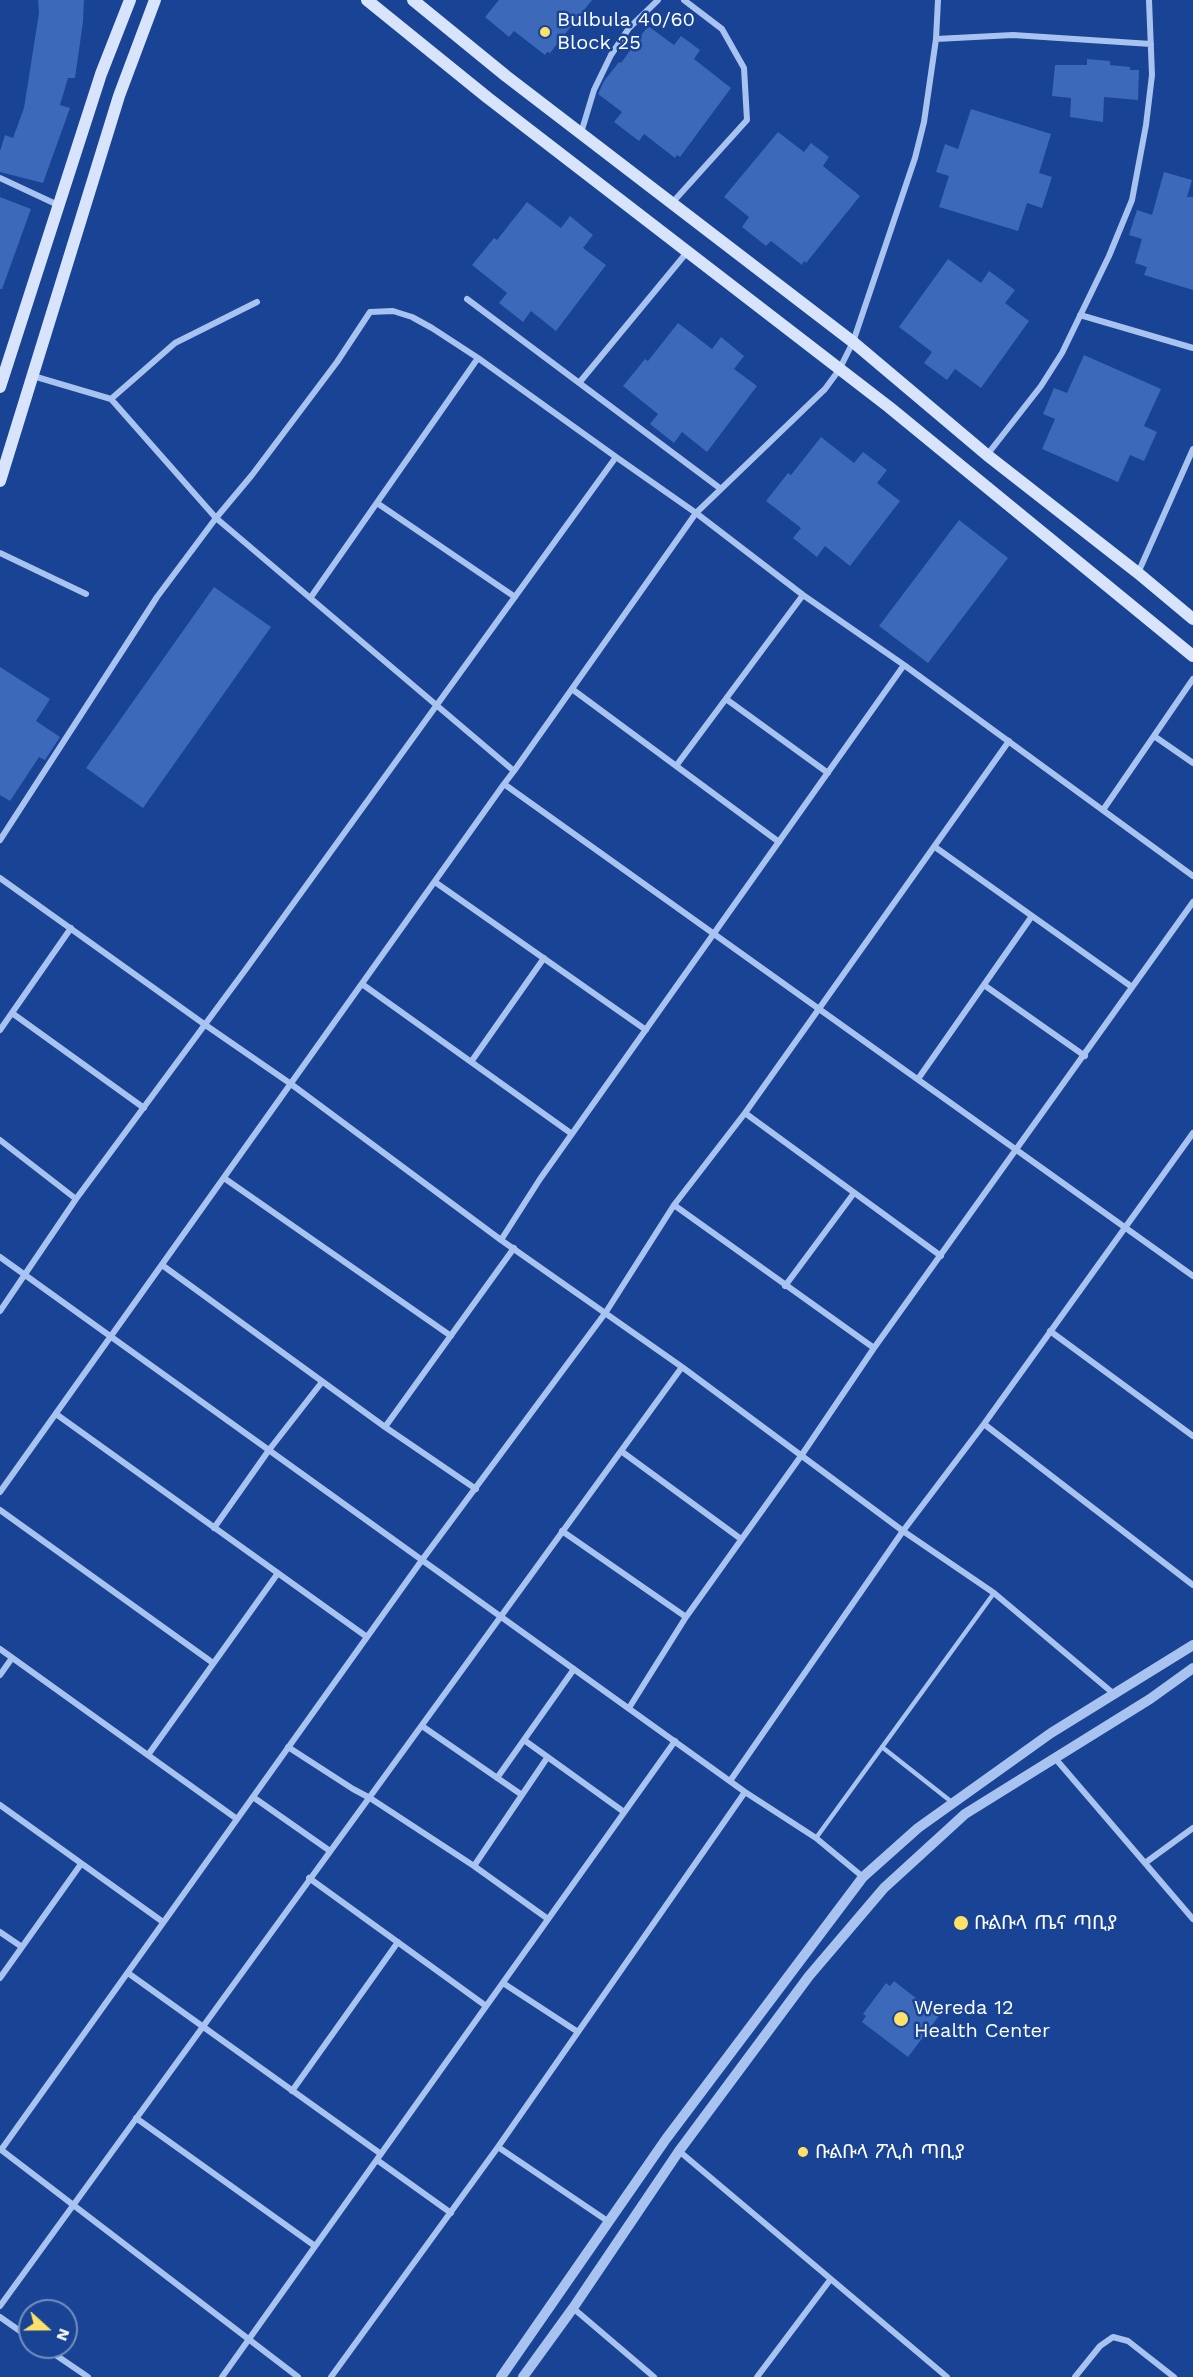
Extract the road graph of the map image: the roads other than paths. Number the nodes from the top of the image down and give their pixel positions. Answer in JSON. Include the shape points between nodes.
{"nodes":[{"id":1,"x":130,"y":0,"type":"edge"},
{"id":2,"x":367,"y":0,"type":"edge"},
{"id":3,"x":413,"y":0,"type":"edge"},
{"id":4,"x":658,"y":0,"type":"edge"},
{"id":5,"x":684,"y":0,"type":"edge"},
{"id":6,"x":938,"y":0,"type":"edge"},
{"id":7,"x":1149,"y":0,"type":"edge"},
{"id":8,"x":155,"y":1,"type":"edge"},
{"id":9,"x":936,"y":39,"type":"junction"},
{"id":10,"x":1151,"y":44,"type":"junction"},
{"id":11,"x":580,"y":133,"type":"junction"},
{"id":12,"x":0,"y":178,"type":"edge"},
{"id":13,"x":672,"y":203,"type":"junction"},
{"id":14,"x":58,"y":205,"type":"junction"},
{"id":15,"x":688,"y":251,"type":"junction"},
{"id":16,"x":467,"y":298,"type":"dead end"},
{"id":17,"x":257,"y":302,"type":"dead end"},
{"id":18,"x":1080,"y":315,"type":"junction"},
{"id":19,"x":853,"y":342,"type":"junction"},
{"id":20,"x":1193,"y":348,"type":"edge"},
{"id":21,"x":478,"y":358,"type":"junction"},
{"id":22,"x":839,"y":370,"type":"junction"},
{"id":23,"x":32,"y":375,"type":"junction"},
{"id":24,"x":579,"y":382,"type":"junction"},
{"id":25,"x":0,"y":387,"type":"edge"},
{"id":26,"x":111,"y":399,"type":"junction"},
{"id":27,"x":1193,"y":449,"type":"edge"},
{"id":28,"x":987,"y":455,"type":"junction"},
{"id":29,"x":616,"y":457,"type":"junction"},
{"id":30,"x":0,"y":481,"type":"edge"},
{"id":31,"x":721,"y":489,"type":"junction"},
{"id":32,"x":377,"y":503,"type":"junction"},
{"id":33,"x":696,"y":513,"type":"junction"},
{"id":34,"x":216,"y":518,"type":"junction"},
{"id":35,"x":0,"y":553,"type":"edge"},
{"id":36,"x":1138,"y":573,"type":"junction"},
{"id":37,"x":86,"y":594,"type":"dead end"},
{"id":38,"x":803,"y":595,"type":"junction"},
{"id":39,"x":311,"y":597,"type":"junction"},
{"id":40,"x":515,"y":597,"type":"junction"},
{"id":41,"x":1193,"y":619,"type":"edge"},
{"id":42,"x":1193,"y":656,"type":"edge"},
{"id":43,"x":904,"y":665,"type":"junction"},
{"id":44,"x":1193,"y":679,"type":"edge"},
{"id":45,"x":572,"y":689,"type":"junction"},
{"id":46,"x":726,"y":699,"type":"junction"},
{"id":47,"x":437,"y":706,"type":"junction"},
{"id":48,"x":1154,"y":736,"type":"junction"},
{"id":49,"x":1009,"y":741,"type":"junction"},
{"id":50,"x":1193,"y":763,"type":"edge"},
{"id":51,"x":676,"y":766,"type":"junction"},
{"id":52,"x":514,"y":771,"type":"junction"},
{"id":53,"x":828,"y":773,"type":"junction"},
{"id":54,"x":504,"y":784,"type":"junction"},
{"id":55,"x":1103,"y":810,"type":"junction"},
{"id":56,"x":0,"y":840,"type":"edge"},
{"id":57,"x":779,"y":842,"type":"junction"},
{"id":58,"x":936,"y":847,"type":"junction"},
{"id":59,"x":1193,"y":876,"type":"edge"},
{"id":60,"x":0,"y":878,"type":"edge"},
{"id":61,"x":435,"y":882,"type":"junction"},
{"id":62,"x":1193,"y":902,"type":"edge"},
{"id":63,"x":1032,"y":916,"type":"junction"},
{"id":64,"x":71,"y":928,"type":"junction"},
{"id":65,"x":712,"y":934,"type":"junction"},
{"id":66,"x":544,"y":958,"type":"junction"},
{"id":67,"x":362,"y":984,"type":"junction"},
{"id":68,"x":984,"y":985,"type":"junction"},
{"id":69,"x":1132,"y":987,"type":"junction"},
{"id":70,"x":819,"y":1009,"type":"junction"},
{"id":71,"x":12,"y":1012,"type":"junction"},
{"id":72,"x":204,"y":1024,"type":"junction"},
{"id":73,"x":0,"y":1030,"type":"edge"},
{"id":74,"x":646,"y":1030,"type":"junction"},
{"id":75,"x":1085,"y":1056,"type":"junction"},
{"id":76,"x":471,"y":1062,"type":"junction"},
{"id":77,"x":918,"y":1079,"type":"junction"},
{"id":78,"x":291,"y":1084,"type":"junction"},
{"id":79,"x":144,"y":1108,"type":"junction"},
{"id":80,"x":745,"y":1113,"type":"junction"},
{"id":81,"x":1193,"y":1133,"type":"edge"},
{"id":82,"x":572,"y":1134,"type":"junction"},
{"id":83,"x":0,"y":1140,"type":"edge"},
{"id":84,"x":1017,"y":1150,"type":"junction"},
{"id":85,"x":224,"y":1178,"type":"junction"},
{"id":86,"x":854,"y":1193,"type":"junction"},
{"id":87,"x":76,"y":1199,"type":"junction"},
{"id":88,"x":674,"y":1205,"type":"junction"},
{"id":89,"x":1127,"y":1227,"type":"junction"},
{"id":90,"x":501,"y":1240,"type":"junction"},
{"id":91,"x":514,"y":1248,"type":"junction"},
{"id":92,"x":941,"y":1256,"type":"junction"},
{"id":93,"x":0,"y":1257,"type":"edge"},
{"id":94,"x":162,"y":1265,"type":"junction"},
{"id":95,"x":26,"y":1275,"type":"junction"},
{"id":96,"x":1193,"y":1276,"type":"edge"},
{"id":97,"x":785,"y":1286,"type":"junction"},
{"id":98,"x":0,"y":1311,"type":"edge"},
{"id":99,"x":606,"y":1312,"type":"junction"},
{"id":100,"x":1050,"y":1331,"type":"junction"},
{"id":101,"x":451,"y":1336,"type":"junction"},
{"id":102,"x":111,"y":1337,"type":"junction"},
{"id":103,"x":874,"y":1348,"type":"junction"},
{"id":104,"x":682,"y":1367,"type":"junction"},
{"id":105,"x":322,"y":1382,"type":"junction"},
{"id":106,"x":56,"y":1414,"type":"junction"},
{"id":107,"x":984,"y":1424,"type":"junction"},
{"id":108,"x":385,"y":1427,"type":"junction"},
{"id":109,"x":1193,"y":1436,"type":"edge"},
{"id":110,"x":269,"y":1450,"type":"junction"},
{"id":111,"x":621,"y":1451,"type":"junction"},
{"id":112,"x":801,"y":1456,"type":"junction"},
{"id":113,"x":476,"y":1489,"type":"junction"},
{"id":114,"x":0,"y":1492,"type":"edge"},
{"id":115,"x":0,"y":1510,"type":"edge"},
{"id":116,"x":214,"y":1528,"type":"junction"},
{"id":117,"x":562,"y":1531,"type":"junction"},
{"id":118,"x":903,"y":1531,"type":"junction"},
{"id":119,"x":741,"y":1539,"type":"junction"},
{"id":120,"x":422,"y":1560,"type":"junction"},
{"id":121,"x":278,"y":1573,"type":"junction"},
{"id":122,"x":1193,"y":1585,"type":"edge"},
{"id":123,"x":993,"y":1593,"type":"junction"},
{"id":124,"x":500,"y":1616,"type":"junction"},
{"id":125,"x":686,"y":1617,"type":"junction"},
{"id":126,"x":367,"y":1637,"type":"junction"},
{"id":127,"x":1193,"y":1645,"type":"edge"},
{"id":128,"x":0,"y":1649,"type":"edge"},
{"id":129,"x":12,"y":1658,"type":"junction"},
{"id":130,"x":213,"y":1663,"type":"junction"},
{"id":131,"x":1193,"y":1668,"type":"edge"},
{"id":132,"x":574,"y":1669,"type":"junction"},
{"id":133,"x":0,"y":1675,"type":"edge"},
{"id":134,"x":1114,"y":1694,"type":"junction"},
{"id":135,"x":628,"y":1708,"type":"junction"},
{"id":136,"x":422,"y":1726,"type":"junction"},
{"id":137,"x":524,"y":1740,"type":"junction"},
{"id":138,"x":675,"y":1742,"type":"junction"},
{"id":139,"x":882,"y":1747,"type":"junction"},
{"id":140,"x":288,"y":1748,"type":"junction"},
{"id":141,"x":148,"y":1755,"type":"junction"},
{"id":142,"x":1054,"y":1757,"type":"junction"},
{"id":143,"x":547,"y":1758,"type":"junction"},
{"id":144,"x":497,"y":1778,"type":"junction"},
{"id":145,"x":730,"y":1781,"type":"junction"},
{"id":146,"x":745,"y":1792,"type":"junction"},
{"id":147,"x":522,"y":1795,"type":"junction"},
{"id":148,"x":252,"y":1797,"type":"junction"},
{"id":149,"x":370,"y":1798,"type":"junction"},
{"id":150,"x":953,"y":1803,"type":"junction"},
{"id":151,"x":0,"y":1805,"type":"edge"},
{"id":152,"x":624,"y":1812,"type":"junction"},
{"id":153,"x":237,"y":1819,"type":"junction"},
{"id":154,"x":1193,"y":1828,"type":"edge"},
{"id":155,"x":816,"y":1838,"type":"junction"},
{"id":156,"x":330,"y":1851,"type":"junction"},
{"id":157,"x":1144,"y":1863,"type":"junction"},
{"id":158,"x":81,"y":1864,"type":"junction"},
{"id":159,"x":474,"y":1866,"type":"junction"},
{"id":160,"x":863,"y":1876,"type":"junction"},
{"id":161,"x":309,"y":1878,"type":"junction"},
{"id":162,"x":548,"y":1919,"type":"junction"},
{"id":163,"x":1193,"y":1919,"type":"edge"},
{"id":164,"x":163,"y":1922,"type":"junction"},
{"id":165,"x":0,"y":1932,"type":"edge"},
{"id":166,"x":398,"y":1942,"type":"junction"},
{"id":167,"x":22,"y":1947,"type":"junction"},
{"id":168,"x":128,"y":1973,"type":"junction"},
{"id":169,"x":0,"y":1978,"type":"edge"},
{"id":170,"x":503,"y":1983,"type":"junction"},
{"id":171,"x":486,"y":2006,"type":"junction"},
{"id":172,"x":201,"y":2026,"type":"junction"},
{"id":173,"x":579,"y":2032,"type":"junction"},
{"id":174,"x":292,"y":2091,"type":"junction"},
{"id":175,"x":136,"y":2118,"type":"junction"},
{"id":176,"x":498,"y":2147,"type":"junction"},
{"id":177,"x":1,"y":2150,"type":"edge"},
{"id":178,"x":679,"y":2151,"type":"junction"},
{"id":179,"x":379,"y":2157,"type":"junction"},
{"id":180,"x":73,"y":2203,"type":"junction"},
{"id":181,"x":451,"y":2213,"type":"junction"},
{"id":182,"x":609,"y":2222,"type":"junction"},
{"id":183,"x":315,"y":2246,"type":"junction"},
{"id":184,"x":830,"y":2280,"type":"junction"},
{"id":185,"x":0,"y":2306,"type":"edge"},
{"id":186,"x":573,"y":2307,"type":"junction"},
{"id":187,"x":0,"y":2318,"type":"edge"},
{"id":188,"x":18,"y":2330,"type":"edge"},
{"id":189,"x":248,"y":2340,"type":"junction"},
{"id":190,"x":62,"y":2359,"type":"edge"},
{"id":191,"x":88,"y":2377,"type":"edge"},
{"id":192,"x":222,"y":2377,"type":"edge"},
{"id":193,"x":298,"y":2377,"type":"edge"},
{"id":194,"x":331,"y":2377,"type":"edge"},
{"id":195,"x":501,"y":2377,"type":"edge"},
{"id":196,"x":523,"y":2377,"type":"edge"},
{"id":197,"x":654,"y":2377,"type":"edge"},
{"id":198,"x":757,"y":2377,"type":"edge"},
{"id":199,"x":947,"y":2377,"type":"edge"},
{"id":200,"x":1075,"y":2377,"type":"edge"},
{"id":201,"x":1174,"y":2377,"type":"edge"}],
"edges":[{"from":1,"to":14,"type":"main road"},
{"from":2,"to":15,"type":"main road"},
{"from":3,"to":11,"type":"main road"},
{"from":4,"to":11,"type":"street","via":[[629,28],[610,55]]},
{"from":5,"to":13,"type":"street","via":[[722,29],[744,68],[747,120]]},
{"from":6,"to":9,"type":"street"},
{"from":7,"to":10,"type":"street"},
{"from":8,"to":23,"type":"main road","via":[[119,96]]},
{"from":9,"to":10,"type":"street","via":[[1013,35]]},
{"from":9,"to":19,"type":"street","via":[[915,158]]},
{"from":10,"to":18,"type":"street","via":[[1152,75],[1132,200]]},
{"from":11,"to":13,"type":"main road"},
{"from":12,"to":14,"type":"street"},
{"from":13,"to":19,"type":"main road"},
{"from":14,"to":25,"type":"main road"},
{"from":15,"to":22,"type":"main road"},
{"from":15,"to":24,"type":"street"},
{"from":16,"to":24,"type":"street"},
{"from":17,"to":26,"type":"street","via":[[175,343]]},
{"from":18,"to":20,"type":"street"},
{"from":18,"to":28,"type":"street","via":[[1041,386]]},
{"from":19,"to":22,"type":"street"},
{"from":19,"to":28,"type":"main road"},
{"from":21,"to":29,"type":"street"},
{"from":21,"to":32,"type":"street"},
{"from":21,"to":34,"type":"street","via":[[412,317],[393,311],[370,312],[331,371]]},
{"from":22,"to":31,"type":"street","via":[[825,389]]},
{"from":22,"to":42,"type":"main road"},
{"from":23,"to":26,"type":"street"},
{"from":23,"to":30,"type":"main road"},
{"from":24,"to":31,"type":"street"},
{"from":26,"to":34,"type":"street"},
{"from":27,"to":36,"type":"street"},
{"from":28,"to":36,"type":"main road"},
{"from":29,"to":33,"type":"street"},
{"from":29,"to":40,"type":"street"},
{"from":31,"to":33,"type":"street"},
{"from":32,"to":39,"type":"street"},
{"from":32,"to":40,"type":"street"},
{"from":33,"to":38,"type":"street"},
{"from":33,"to":45,"type":"street"},
{"from":34,"to":39,"type":"street"},
{"from":34,"to":56,"type":"street","via":[[157,597]]},
{"from":35,"to":37,"type":"street"},
{"from":36,"to":41,"type":"main road"},
{"from":38,"to":43,"type":"street"},
{"from":38,"to":46,"type":"street"},
{"from":39,"to":47,"type":"street"},
{"from":40,"to":47,"type":"street"},
{"from":43,"to":49,"type":"street"},
{"from":43,"to":53,"type":"street"},
{"from":44,"to":48,"type":"street"},
{"from":45,"to":51,"type":"street"},
{"from":45,"to":52,"type":"street"},
{"from":46,"to":51,"type":"street"},
{"from":46,"to":53,"type":"street"},
{"from":47,"to":52,"type":"street"},
{"from":47,"to":72,"type":"street"},
{"from":48,"to":50,"type":"street"},
{"from":48,"to":55,"type":"street"},
{"from":49,"to":55,"type":"street"},
{"from":49,"to":58,"type":"street"},
{"from":51,"to":57,"type":"street"},
{"from":52,"to":54,"type":"street"},
{"from":53,"to":57,"type":"street"},
{"from":54,"to":61,"type":"street"},
{"from":54,"to":65,"type":"street"},
{"from":55,"to":59,"type":"street"},
{"from":57,"to":65,"type":"street"},
{"from":58,"to":63,"type":"street"},
{"from":58,"to":70,"type":"street"},
{"from":60,"to":64,"type":"street"},
{"from":61,"to":66,"type":"street"},
{"from":61,"to":67,"type":"street"},
{"from":62,"to":69,"type":"street"},
{"from":63,"to":68,"type":"street"},
{"from":63,"to":69,"type":"street"},
{"from":64,"to":71,"type":"street"},
{"from":64,"to":72,"type":"street"},
{"from":65,"to":70,"type":"street"},
{"from":65,"to":74,"type":"street"},
{"from":66,"to":74,"type":"street"},
{"from":66,"to":76,"type":"street"},
{"from":67,"to":76,"type":"street"},
{"from":67,"to":78,"type":"street"},
{"from":68,"to":75,"type":"street"},
{"from":68,"to":77,"type":"street"},
{"from":69,"to":75,"type":"street"},
{"from":70,"to":77,"type":"street"},
{"from":70,"to":80,"type":"street"},
{"from":71,"to":73,"type":"street"},
{"from":71,"to":79,"type":"street"},
{"from":72,"to":78,"type":"street"},
{"from":72,"to":79,"type":"street"},
{"from":74,"to":82,"type":"street"},
{"from":75,"to":84,"type":"street"},
{"from":76,"to":82,"type":"street"},
{"from":77,"to":84,"type":"street"},
{"from":78,"to":85,"type":"street"},
{"from":78,"to":90,"type":"street"},
{"from":79,"to":87,"type":"street"},
{"from":80,"to":86,"type":"street"},
{"from":80,"to":88,"type":"street"},
{"from":81,"to":89,"type":"street"},
{"from":82,"to":90,"type":"street"},
{"from":83,"to":87,"type":"street"},
{"from":84,"to":89,"type":"street"},
{"from":84,"to":92,"type":"street"},
{"from":85,"to":94,"type":"street"},
{"from":85,"to":101,"type":"street"},
{"from":86,"to":92,"type":"street"},
{"from":86,"to":97,"type":"street"},
{"from":87,"to":95,"type":"street"},
{"from":88,"to":97,"type":"street"},
{"from":88,"to":99,"type":"street"},
{"from":89,"to":96,"type":"street"},
{"from":89,"to":100,"type":"street"},
{"from":90,"to":91,"type":"street"},
{"from":91,"to":99,"type":"street"},
{"from":91,"to":101,"type":"street"},
{"from":92,"to":103,"type":"street"},
{"from":93,"to":95,"type":"street"},
{"from":94,"to":102,"type":"street"},
{"from":94,"to":105,"type":"street"},
{"from":95,"to":98,"type":"street"},
{"from":95,"to":102,"type":"street"},
{"from":97,"to":103,"type":"street"},
{"from":99,"to":104,"type":"street"},
{"from":99,"to":113,"type":"street"},
{"from":100,"to":107,"type":"street"},
{"from":100,"to":109,"type":"street"},
{"from":101,"to":108,"type":"street"},
{"from":102,"to":106,"type":"street"},
{"from":102,"to":110,"type":"street"},
{"from":103,"to":112,"type":"street"},
{"from":104,"to":111,"type":"street"},
{"from":104,"to":112,"type":"street"},
{"from":105,"to":108,"type":"street"},
{"from":105,"to":110,"type":"street"},
{"from":106,"to":114,"type":"street"},
{"from":106,"to":116,"type":"street"},
{"from":107,"to":118,"type":"street"},
{"from":107,"to":122,"type":"street"},
{"from":108,"to":113,"type":"street"},
{"from":110,"to":116,"type":"street"},
{"from":110,"to":120,"type":"street"},
{"from":111,"to":117,"type":"street"},
{"from":111,"to":119,"type":"street"},
{"from":112,"to":118,"type":"street"},
{"from":112,"to":119,"type":"street"},
{"from":113,"to":120,"type":"street"},
{"from":115,"to":130,"type":"street"},
{"from":116,"to":121,"type":"street"},
{"from":117,"to":124,"type":"street"},
{"from":117,"to":125,"type":"street"},
{"from":118,"to":123,"type":"street"},
{"from":118,"to":145,"type":"street"},
{"from":119,"to":125,"type":"street"},
{"from":120,"to":124,"type":"street"},
{"from":120,"to":126,"type":"street"},
{"from":121,"to":126,"type":"street"},
{"from":121,"to":130,"type":"street"},
{"from":123,"to":134,"type":"street"},
{"from":123,"to":139,"type":"lane"},
{"from":124,"to":132,"type":"street"},
{"from":124,"to":136,"type":"street"},
{"from":125,"to":135,"type":"street"},
{"from":126,"to":140,"type":"street"},
{"from":127,"to":134,"type":"street"},
{"from":128,"to":129,"type":"street"},
{"from":129,"to":133,"type":"street"},
{"from":129,"to":141,"type":"street"},
{"from":130,"to":141,"type":"street"},
{"from":131,"to":142,"type":"street"},
{"from":132,"to":135,"type":"street"},
{"from":132,"to":137,"type":"street"},
{"from":134,"to":150,"type":"street","via":[[1051,1733]]},
{"from":135,"to":138,"type":"street"},
{"from":136,"to":144,"type":"street"},
{"from":136,"to":149,"type":"street"},
{"from":137,"to":143,"type":"street"},
{"from":137,"to":144,"type":"street"},
{"from":138,"to":145,"type":"street"},
{"from":138,"to":152,"type":"street"},
{"from":139,"to":150,"type":"lane"},
{"from":139,"to":155,"type":"lane"},
{"from":140,"to":148,"type":"street"},
{"from":140,"to":149,"type":"street"},
{"from":141,"to":153,"type":"street"},
{"from":142,"to":157,"type":"street"},
{"from":142,"to":178,"type":"street","via":[[965,1814],[884,1888],[809,1976]]},
{"from":143,"to":147,"type":"street"},
{"from":143,"to":152,"type":"street"},
{"from":144,"to":147,"type":"street"},
{"from":145,"to":146,"type":"street"},
{"from":146,"to":155,"type":"street"},
{"from":146,"to":173,"type":"street"},
{"from":147,"to":159,"type":"street"},
{"from":148,"to":153,"type":"street"},
{"from":148,"to":156,"type":"street"},
{"from":149,"to":156,"type":"street"},
{"from":149,"to":159,"type":"street"},
{"from":150,"to":160,"type":"street"},
{"from":151,"to":158,"type":"street"},
{"from":152,"to":162,"type":"street"},
{"from":153,"to":164,"type":"street"},
{"from":154,"to":157,"type":"street"},
{"from":155,"to":160,"type":"street"},
{"from":156,"to":161,"type":"street"},
{"from":157,"to":163,"type":"street"},
{"from":158,"to":164,"type":"street"},
{"from":158,"to":167,"type":"street"},
{"from":159,"to":162,"type":"street"},
{"from":160,"to":182,"type":"street","via":[[666,2139]]},
{"from":161,"to":166,"type":"street"},
{"from":161,"to":172,"type":"street"},
{"from":162,"to":170,"type":"street"},
{"from":164,"to":168,"type":"street"},
{"from":165,"to":167,"type":"street"},
{"from":166,"to":171,"type":"street"},
{"from":166,"to":174,"type":"street"},
{"from":167,"to":169,"type":"street"},
{"from":168,"to":172,"type":"street"},
{"from":168,"to":177,"type":"street"},
{"from":170,"to":171,"type":"street"},
{"from":170,"to":173,"type":"street"},
{"from":171,"to":179,"type":"street"},
{"from":172,"to":174,"type":"street"},
{"from":172,"to":175,"type":"street"},
{"from":173,"to":176,"type":"street"},
{"from":174,"to":179,"type":"street"},
{"from":175,"to":180,"type":"street"},
{"from":175,"to":183,"type":"street"},
{"from":176,"to":181,"type":"street"},
{"from":176,"to":182,"type":"street"},
{"from":177,"to":180,"type":"street"},
{"from":178,"to":184,"type":"street"},
{"from":178,"to":186,"type":"street"},
{"from":179,"to":181,"type":"street"},
{"from":179,"to":183,"type":"street"},
{"from":180,"to":185,"type":"street"},
{"from":180,"to":189,"type":"street"},
{"from":181,"to":194,"type":"street"},
{"from":182,"to":195,"type":"street"},
{"from":183,"to":189,"type":"street"},
{"from":184,"to":198,"type":"street"},
{"from":184,"to":199,"type":"street"},
{"from":186,"to":196,"type":"street"},
{"from":186,"to":197,"type":"street"},
{"from":187,"to":188,"type":"street"},
{"from":189,"to":192,"type":"street"},
{"from":189,"to":193,"type":"street"},
{"from":190,"to":191,"type":"street"},
{"from":200,"to":201,"type":"street","via":[[1100,2346],[1113,2337],[1128,2341]]}]}
